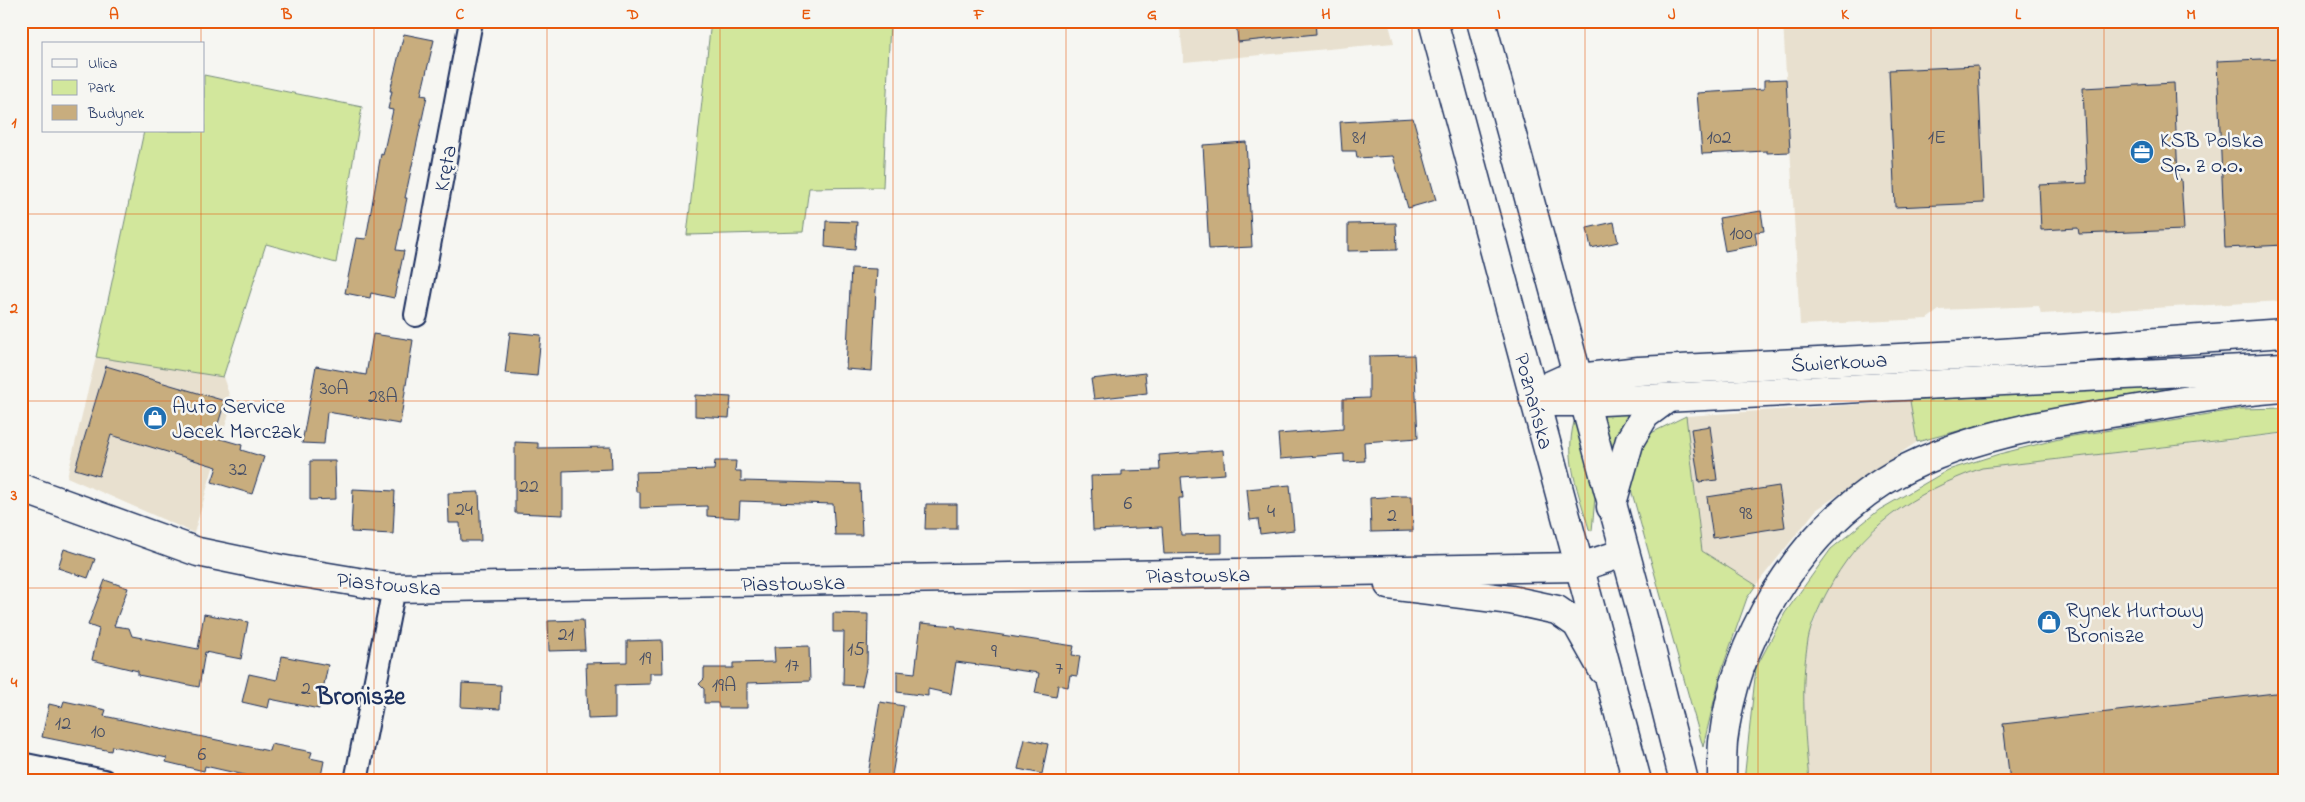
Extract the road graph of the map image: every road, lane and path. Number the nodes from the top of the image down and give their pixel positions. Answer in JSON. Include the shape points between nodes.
{"nodes":[{"id":1,"x":471,"y":21,"type":"edge"},
{"id":2,"x":1433,"y":21,"type":"edge"},
{"id":3,"x":1481,"y":21,"type":"edge"},
{"id":4,"x":416,"y":314,"type":"dead end"},
{"id":5,"x":2284,"y":333,"type":"edge"},
{"id":6,"x":2284,"y":367,"type":"edge"},
{"id":7,"x":2284,"y":388,"type":"edge"},
{"id":8,"x":1580,"y":390,"type":"junction"},
{"id":9,"x":1668,"y":398,"type":"junction"},
{"id":10,"x":1534,"y":399,"type":"junction"},
{"id":11,"x":21,"y":488,"type":"edge"},
{"id":12,"x":1612,"y":507,"type":"junction"},
{"id":13,"x":1624,"y":553,"type":"junction"},
{"id":14,"x":1580,"y":567,"type":"junction"},
{"id":15,"x":1281,"y":573,"type":"junction"},
{"id":16,"x":394,"y":588,"type":"junction"},
{"id":17,"x":1612,"y":687,"type":"junction"},
{"id":18,"x":21,"y":764,"type":"edge"},
{"id":19,"x":104,"y":781,"type":"edge"},
{"id":20,"x":356,"y":781,"type":"edge"},
{"id":21,"x":1637,"y":781,"type":"edge"},
{"id":22,"x":1684,"y":781,"type":"edge"},
{"id":23,"x":1722,"y":781,"type":"edge"}],
"edges":[{"from":1,"to":4,"type":"street","name":"Kręta"},
{"from":2,"to":10,"type":"street","name":"Poznańska"},
{"from":3,"to":8,"type":"street","name":"Poznańska"},
{"from":5,"to":8,"type":"street","name":"Świerkowa","via":[[2001,353],[1639,371]]},
{"from":6,"to":9,"type":"street","name":"Świerkowa"},
{"from":7,"to":23,"type":"street","via":[[2058,421],[1963,446],[1885,481],[1851,505],[1820,536],[1764,611],[1732,698],[1723,742]]},
{"from":8,"to":9,"type":"street","name":"Świerkowa"},
{"from":8,"to":10,"type":"street","name":"Świerkowa","via":[[1562,380]]},
{"from":8,"to":12,"type":"street","name":"Poznańska"},
{"from":9,"to":12,"type":"street","via":[[1645,415],[1630,440]]},
{"from":10,"to":14,"type":"street","name":"Poznańska"},
{"from":11,"to":16,"type":"street","name":"Piastowska","via":[[198,552]]},
{"from":12,"to":13,"type":"street","name":"Poznańska"},
{"from":13,"to":14,"type":"street","name":"Piastowska"},
{"from":13,"to":22,"type":"street","name":"Poznańska"},
{"from":14,"to":15,"type":"street","name":"Piastowska"},
{"from":14,"to":17,"type":"street","name":"Poznańska"},
{"from":15,"to":16,"type":"street","name":"Piastowska"},
{"from":15,"to":17,"type":"street","via":[[1511,600],[1557,610],[1577,624]]},
{"from":16,"to":20,"type":"street"},
{"from":17,"to":21,"type":"street","name":"Poznańska"},
{"from":18,"to":19,"type":"street"}]}
